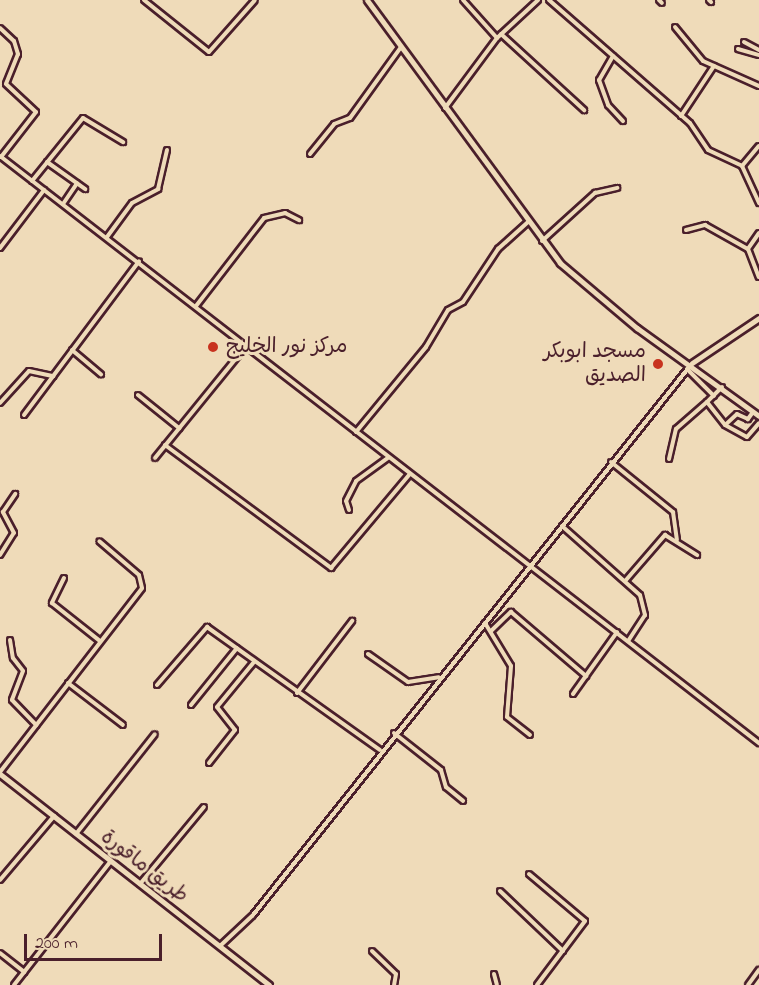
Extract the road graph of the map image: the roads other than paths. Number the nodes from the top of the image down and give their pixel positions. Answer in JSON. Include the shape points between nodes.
{"nodes":[{"id":1,"x":144,"y":0,"type":"edge"},
{"id":2,"x":255,"y":0,"type":"edge"},
{"id":3,"x":367,"y":0,"type":"edge"},
{"id":4,"x":462,"y":0,"type":"edge"},
{"id":5,"x":538,"y":0,"type":"edge"},
{"id":6,"x":549,"y":0,"type":"edge"},
{"id":7,"x":675,"y":27,"type":"dead end"},
{"id":8,"x":0,"y":28,"type":"edge"},
{"id":9,"x":501,"y":34,"type":"junction"},
{"id":10,"x":497,"y":38,"type":"junction"},
{"id":11,"x":744,"y":42,"type":"dead end"},
{"id":12,"x":401,"y":47,"type":"junction"},
{"id":13,"x":738,"y":49,"type":"dead end"},
{"id":14,"x":759,"y":52,"type":"edge"},
{"id":15,"x":613,"y":56,"type":"junction"},
{"id":16,"x":714,"y":66,"type":"junction"},
{"id":17,"x":759,"y":86,"type":"edge"},
{"id":18,"x":444,"y":108,"type":"junction"},
{"id":19,"x":584,"y":110,"type":"dead end"},
{"id":20,"x":681,"y":116,"type":"junction"},
{"id":21,"x":623,"y":121,"type":"dead end"},
{"id":22,"x":123,"y":142,"type":"dead end"},
{"id":23,"x":759,"y":146,"type":"edge"},
{"id":24,"x":167,"y":150,"type":"dead end"},
{"id":25,"x":310,"y":154,"type":"dead end"},
{"id":26,"x":1,"y":156,"type":"edge"},
{"id":27,"x":47,"y":162,"type":"junction"},
{"id":28,"x":742,"y":166,"type":"junction"},
{"id":29,"x":32,"y":181,"type":"junction"},
{"id":30,"x":77,"y":183,"type":"junction"},
{"id":31,"x":617,"y":188,"type":"dead end"},
{"id":32,"x":85,"y":189,"type":"dead end"},
{"id":33,"x":44,"y":190,"type":"junction"},
{"id":34,"x":759,"y":203,"type":"edge"},
{"id":35,"x":63,"y":204,"type":"junction"},
{"id":36,"x":298,"y":220,"type":"dead end"},
{"id":37,"x":528,"y":222,"type":"junction"},
{"id":38,"x":686,"y":230,"type":"dead end"},
{"id":39,"x":759,"y":233,"type":"edge"},
{"id":40,"x":107,"y":237,"type":"junction"},
{"id":41,"x":541,"y":242,"type":"junction"},
{"id":42,"x":0,"y":248,"type":"edge"},
{"id":43,"x":748,"y":249,"type":"junction"},
{"id":44,"x":140,"y":261,"type":"junction"},
{"id":45,"x":759,"y":277,"type":"edge"},
{"id":46,"x":196,"y":306,"type":"junction"},
{"id":47,"x":759,"y":318,"type":"edge"},
{"id":48,"x":246,"y":346,"type":"junction"},
{"id":49,"x":72,"y":350,"type":"junction"},
{"id":50,"x":692,"y":363,"type":"junction"},
{"id":51,"x":687,"y":369,"type":"junction"},
{"id":52,"x":101,"y":374,"type":"dead end"},
{"id":53,"x":53,"y":376,"type":"junction"},
{"id":54,"x":722,"y":387,"type":"junction"},
{"id":55,"x":138,"y":395,"type":"dead end"},
{"id":56,"x":714,"y":396,"type":"junction"},
{"id":57,"x":707,"y":402,"type":"junction"},
{"id":58,"x":0,"y":403,"type":"edge"},
{"id":59,"x":756,"y":414,"type":"edge"},
{"id":60,"x":24,"y":415,"type":"dead end"},
{"id":61,"x":759,"y":423,"type":"edge"},
{"id":62,"x":725,"y":425,"type":"junction"},
{"id":63,"x":179,"y":428,"type":"junction"},
{"id":64,"x":356,"y":432,"type":"junction"},
{"id":65,"x":165,"y":445,"type":"junction"},
{"id":66,"x":155,"y":458,"type":"dead end"},
{"id":67,"x":388,"y":458,"type":"junction"},
{"id":68,"x":669,"y":459,"type":"dead end"},
{"id":69,"x":611,"y":462,"type":"junction"},
{"id":70,"x":410,"y":474,"type":"junction"},
{"id":71,"x":15,"y":494,"type":"dead end"},
{"id":72,"x":350,"y":510,"type":"dead end"},
{"id":73,"x":562,"y":526,"type":"junction"},
{"id":74,"x":677,"y":540,"type":"junction"},
{"id":75,"x":99,"y":541,"type":"dead end"},
{"id":76,"x":0,"y":555,"type":"edge"},
{"id":77,"x":697,"y":555,"type":"dead end"},
{"id":78,"x":533,"y":564,"type":"junction"},
{"id":79,"x":64,"y":578,"type":"dead end"},
{"id":80,"x":626,"y":580,"type":"junction"},
{"id":81,"x":352,"y":621,"type":"dead end"},
{"id":82,"x":485,"y":623,"type":"junction"},
{"id":83,"x":491,"y":631,"type":"junction"},
{"id":84,"x":617,"y":632,"type":"junction"},
{"id":85,"x":10,"y":640,"type":"dead end"},
{"id":86,"x":100,"y":641,"type":"junction"},
{"id":87,"x":628,"y":641,"type":"junction"},
{"id":88,"x":237,"y":648,"type":"junction"},
{"id":89,"x":368,"y":654,"type":"dead end"},
{"id":90,"x":254,"y":662,"type":"junction"},
{"id":91,"x":585,"y":676,"type":"junction"},
{"id":92,"x":439,"y":677,"type":"junction"},
{"id":93,"x":68,"y":683,"type":"junction"},
{"id":94,"x":157,"y":685,"type":"dead end"},
{"id":95,"x":297,"y":693,"type":"junction"},
{"id":96,"x":573,"y":694,"type":"dead end"},
{"id":97,"x":191,"y":705,"type":"dead end"},
{"id":98,"x":36,"y":725,"type":"junction"},
{"id":99,"x":123,"y":725,"type":"dead end"},
{"id":100,"x":394,"y":733,"type":"junction"},
{"id":101,"x":155,"y":734,"type":"dead end"},
{"id":102,"x":530,"y":735,"type":"dead end"},
{"id":103,"x":759,"y":744,"type":"edge"},
{"id":104,"x":380,"y":750,"type":"junction"},
{"id":105,"x":209,"y":763,"type":"dead end"},
{"id":106,"x":0,"y":773,"type":"edge"},
{"id":107,"x":463,"y":801,"type":"dead end"},
{"id":108,"x":204,"y":807,"type":"dead end"},
{"id":109,"x":54,"y":816,"type":"junction"},
{"id":110,"x":76,"y":834,"type":"junction"},
{"id":111,"x":110,"y":862,"type":"junction"},
{"id":112,"x":529,"y":874,"type":"dead end"},
{"id":113,"x":0,"y":880,"type":"edge"},
{"id":114,"x":141,"y":884,"type":"junction"},
{"id":115,"x":500,"y":891,"type":"dead end"},
{"id":116,"x":220,"y":946,"type":"junction"},
{"id":117,"x":372,"y":951,"type":"dead end"},
{"id":118,"x":563,"y":951,"type":"junction"},
{"id":119,"x":0,"y":953,"type":"edge"},
{"id":120,"x":759,"y":970,"type":"edge"},
{"id":121,"x":24,"y":972,"type":"junction"},
{"id":122,"x":494,"y":974,"type":"dead end"},
{"id":123,"x":14,"y":985,"type":"edge"},
{"id":124,"x":269,"y":985,"type":"edge"},
{"id":125,"x":394,"y":985,"type":"edge"},
{"id":126,"x":497,"y":985,"type":"edge"},
{"id":127,"x":537,"y":985,"type":"edge"},
{"id":128,"x":748,"y":985,"type":"edge"}],
"edges":[{"from":1,"to":2,"type":"street","via":[[209,52]]},
{"from":3,"to":12,"type":"street"},
{"from":4,"to":10,"type":"street"},
{"from":5,"to":9,"type":"street"},
{"from":6,"to":15,"type":"street"},
{"from":7,"to":16,"type":"street","via":[[697,57]]},
{"from":8,"to":26,"type":"street","via":[[15,41],[18,54],[6,84],[36,112]]},
{"from":9,"to":10,"type":"street"},
{"from":9,"to":19,"type":"street"},
{"from":10,"to":18,"type":"street"},
{"from":11,"to":14,"type":"street"},
{"from":12,"to":18,"type":"street"},
{"from":12,"to":25,"type":"street","via":[[350,118],[334,124]]},
{"from":13,"to":14,"type":"street"},
{"from":15,"to":20,"type":"street"},
{"from":15,"to":21,"type":"street","via":[[598,77],[608,105]]},
{"from":16,"to":17,"type":"street"},
{"from":16,"to":20,"type":"street"},
{"from":18,"to":37,"type":"street"},
{"from":20,"to":28,"type":"street","via":[[708,150]]},
{"from":22,"to":27,"type":"street","via":[[83,118]]},
{"from":23,"to":28,"type":"street"},
{"from":24,"to":40,"type":"street","via":[[158,189],[132,203]]},
{"from":26,"to":29,"type":"street"},
{"from":27,"to":29,"type":"street"},
{"from":27,"to":30,"type":"street"},
{"from":28,"to":34,"type":"street"},
{"from":29,"to":33,"type":"street"},
{"from":30,"to":32,"type":"street"},
{"from":30,"to":35,"type":"street"},
{"from":31,"to":41,"type":"street","via":[[595,193]]},
{"from":33,"to":35,"type":"street"},
{"from":33,"to":42,"type":"street"},
{"from":35,"to":40,"type":"street"},
{"from":36,"to":46,"type":"street","via":[[285,213],[264,218]]},
{"from":37,"to":41,"type":"street"},
{"from":37,"to":64,"type":"street","via":[[498,249],[463,302],[448,309],[426,347]]},
{"from":38,"to":43,"type":"street","via":[[705,225]]},
{"from":39,"to":43,"type":"street"},
{"from":40,"to":44,"type":"street"},
{"from":41,"to":50,"type":"street","via":[[585,287]]},
{"from":43,"to":45,"type":"street"},
{"from":44,"to":46,"type":"street"},
{"from":44,"to":49,"type":"street"},
{"from":46,"to":48,"type":"street"},
{"from":47,"to":50,"type":"street"},
{"from":48,"to":63,"type":"street"},
{"from":48,"to":64,"type":"street"},
{"from":49,"to":52,"type":"street"},
{"from":49,"to":53,"type":"street"},
{"from":50,"to":51,"type":"street"},
{"from":50,"to":54,"type":"street"},
{"from":51,"to":56,"type":"street"},
{"from":51,"to":69,"type":"street"},
{"from":53,"to":58,"type":"street","via":[[28,370]]},
{"from":53,"to":60,"type":"street"},
{"from":54,"to":56,"type":"street"},
{"from":54,"to":59,"type":"street"},
{"from":55,"to":63,"type":"street"},
{"from":56,"to":57,"type":"street"},
{"from":57,"to":62,"type":"street"},
{"from":57,"to":68,"type":"street","via":[[676,429]]},
{"from":59,"to":62,"type":"street","via":[[748,419],[737,414]]},
{"from":61,"to":62,"type":"street","via":[[747,438]]},
{"from":63,"to":65,"type":"street"},
{"from":64,"to":67,"type":"street"},
{"from":65,"to":66,"type":"street"},
{"from":65,"to":70,"type":"street","via":[[331,568]]},
{"from":67,"to":70,"type":"street"},
{"from":67,"to":72,"type":"street","via":[[356,481],[346,501]]},
{"from":69,"to":73,"type":"street"},
{"from":69,"to":74,"type":"street","via":[[673,512]]},
{"from":70,"to":78,"type":"street"},
{"from":71,"to":76,"type":"street","via":[[3,512],[14,533]]},
{"from":73,"to":78,"type":"street"},
{"from":73,"to":80,"type":"street"},
{"from":74,"to":77,"type":"street"},
{"from":74,"to":80,"type":"street","via":[[665,535]]},
{"from":75,"to":86,"type":"street","via":[[142,583]]},
{"from":78,"to":82,"type":"street"},
{"from":78,"to":84,"type":"street"},
{"from":79,"to":86,"type":"street","via":[[52,603]]},
{"from":80,"to":87,"type":"street","via":[[645,610]]},
{"from":81,"to":95,"type":"street"},
{"from":82,"to":83,"type":"street"},
{"from":82,"to":92,"type":"street"},
{"from":83,"to":91,"type":"street","via":[[511,612]]},
{"from":83,"to":102,"type":"street","via":[[511,666],[507,717]]},
{"from":84,"to":87,"type":"street"},
{"from":84,"to":91,"type":"street"},
{"from":85,"to":98,"type":"street","via":[[13,658],[23,671],[12,700]]},
{"from":86,"to":93,"type":"street"},
{"from":87,"to":103,"type":"street"},
{"from":88,"to":90,"type":"street"},
{"from":88,"to":94,"type":"street","via":[[203,628]]},
{"from":88,"to":97,"type":"street"},
{"from":89,"to":92,"type":"street","via":[[408,682]]},
{"from":90,"to":95,"type":"street"},
{"from":90,"to":105,"type":"street","via":[[218,707],[235,730]]},
{"from":91,"to":96,"type":"street"},
{"from":92,"to":100,"type":"street"},
{"from":93,"to":98,"type":"street"},
{"from":93,"to":99,"type":"street"},
{"from":95,"to":104,"type":"street"},
{"from":98,"to":106,"type":"street"},
{"from":100,"to":104,"type":"street"},
{"from":100,"to":107,"type":"street","via":[[441,770],[446,787]]},
{"from":101,"to":110,"type":"street"},
{"from":104,"to":116,"type":"street","via":[[253,915]]},
{"from":106,"to":109,"type":"street","name":"طريق ماقورة"},
{"from":108,"to":114,"type":"street"},
{"from":109,"to":110,"type":"street","name":"طريق ماقورة"},
{"from":109,"to":113,"type":"street"},
{"from":110,"to":111,"type":"street","name":"طريق ماقورة"},
{"from":111,"to":114,"type":"street","name":"طريق ماقورة"},
{"from":111,"to":121,"type":"street"},
{"from":112,"to":118,"type":"street","via":[[584,918]]},
{"from":114,"to":116,"type":"street","name":"طريق ماقورة"},
{"from":115,"to":118,"type":"street"},
{"from":116,"to":124,"type":"street","name":"طريق ماقورة"},
{"from":117,"to":125,"type":"street","via":[[396,974]]},
{"from":118,"to":127,"type":"street"},
{"from":119,"to":121,"type":"street"},
{"from":120,"to":128,"type":"street"},
{"from":121,"to":123,"type":"street"},
{"from":122,"to":126,"type":"street"}]}
